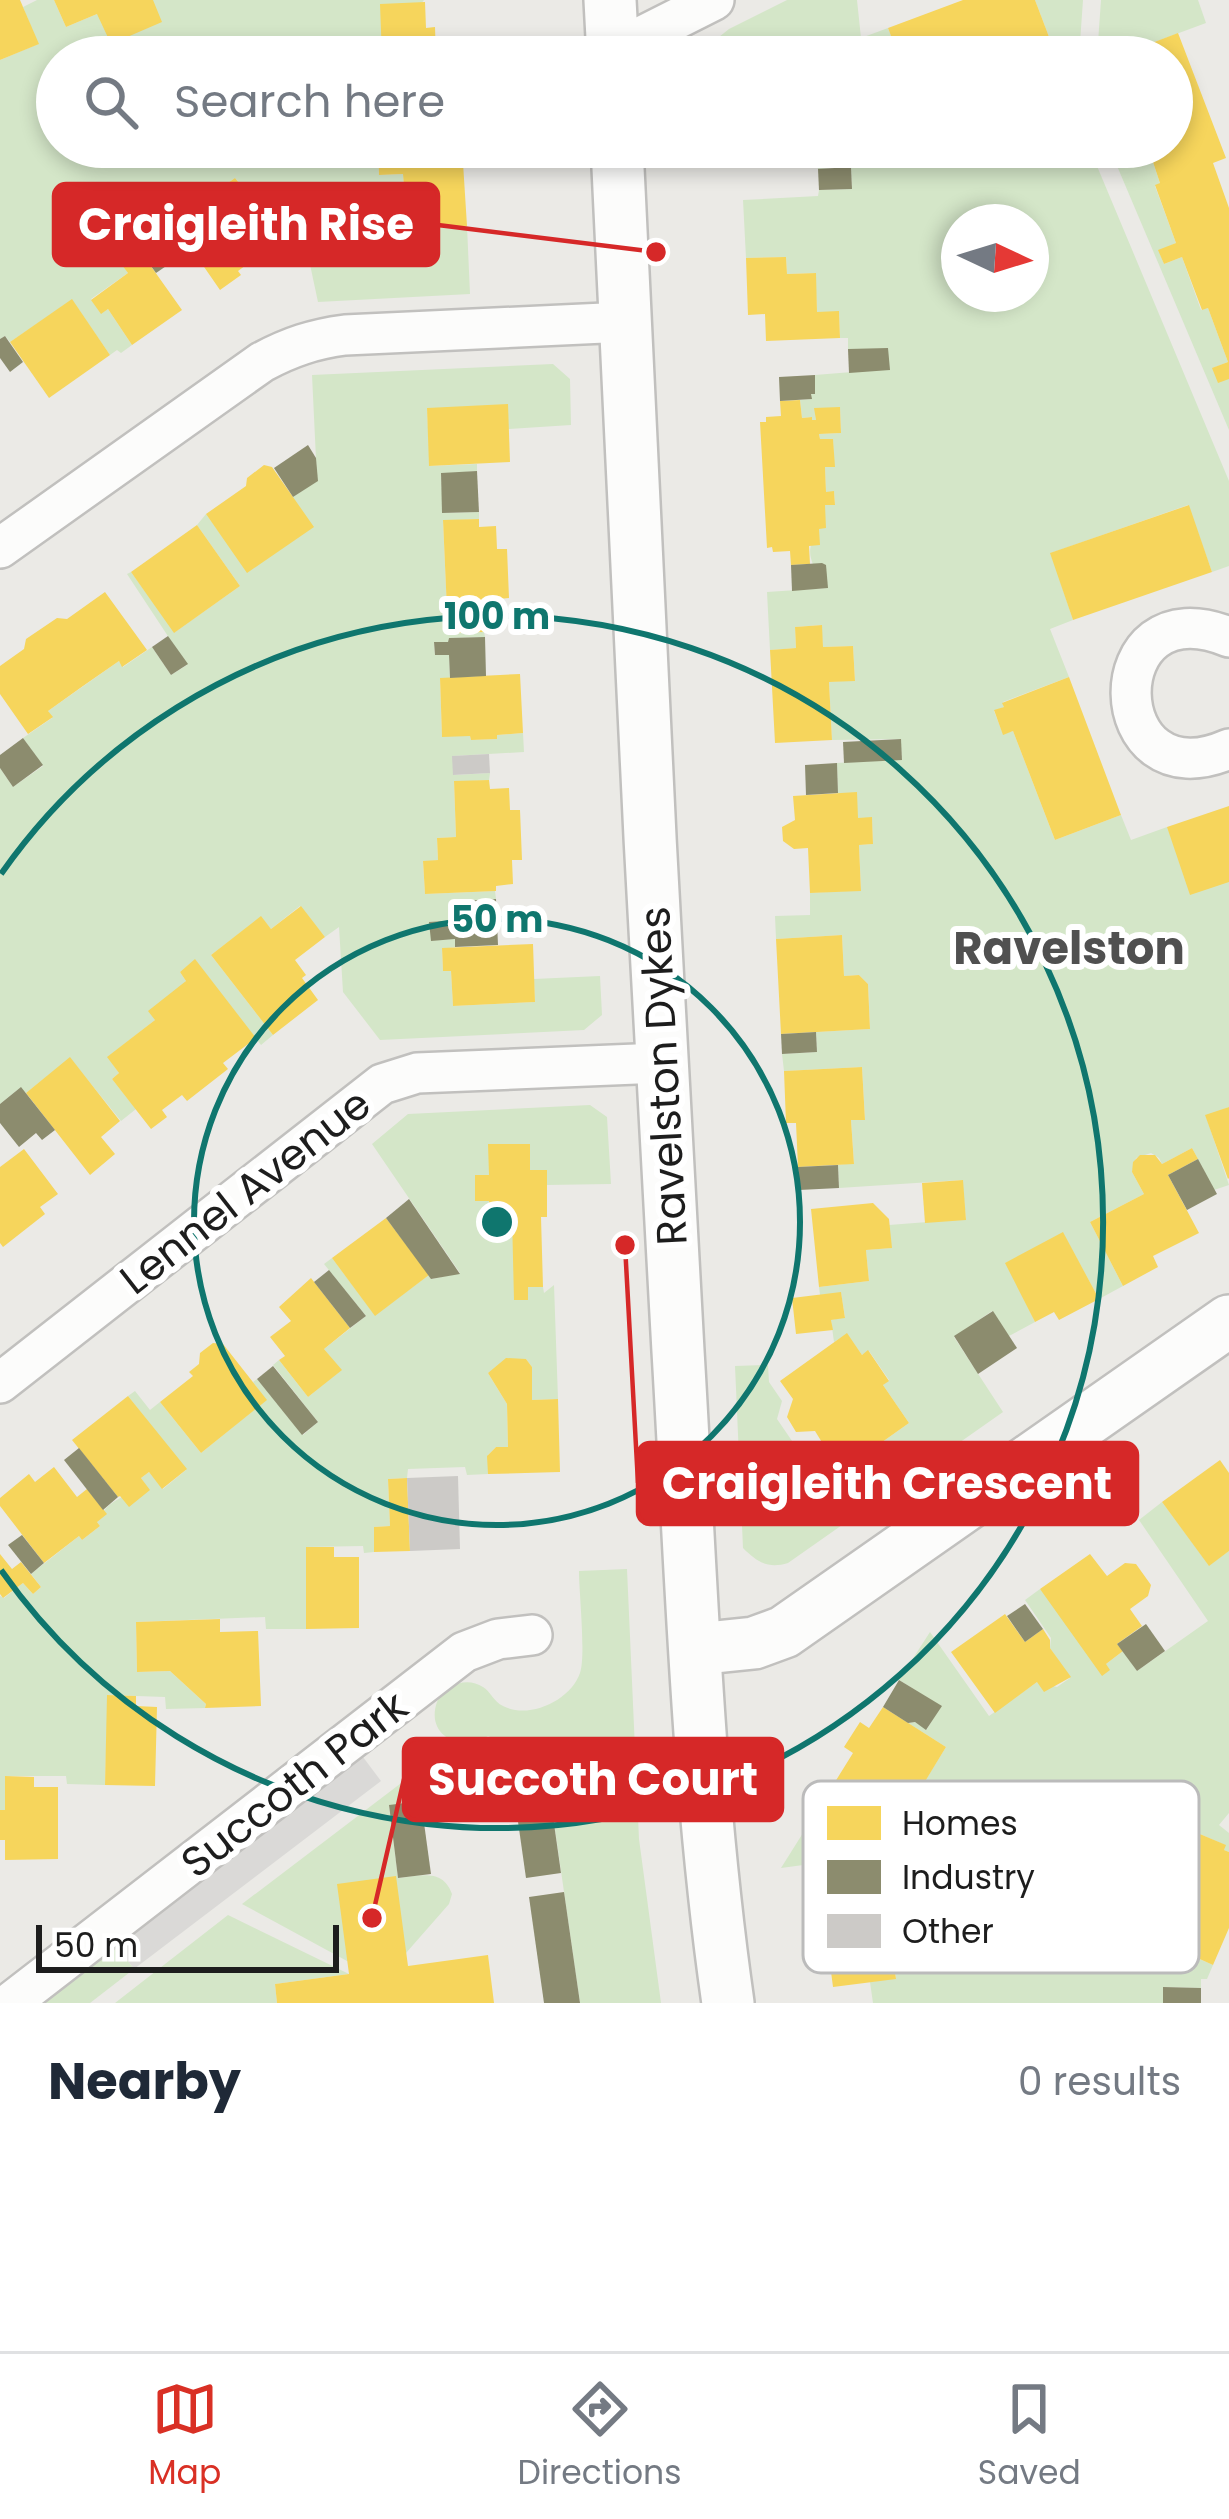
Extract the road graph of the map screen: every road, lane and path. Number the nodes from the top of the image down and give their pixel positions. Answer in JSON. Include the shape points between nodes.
{"nodes":[{"id":1,"x":610,"y":0,"type":"edge"},
{"id":2,"x":714,"y":0,"type":"edge"},
{"id":3,"x":612,"y":36,"type":"edge"},
{"id":4,"x":647,"y":36,"type":"edge"},
{"id":5,"x":618,"y":168,"type":"edge"},
{"id":6,"x":626,"y":322,"type":"junction"},
{"id":7,"x":0,"y":548,"type":"edge"},
{"id":8,"x":1229,"y":637,"type":"edge"},
{"id":9,"x":1229,"y":749,"type":"edge"},
{"id":10,"x":661,"y":1064,"type":"junction"},
{"id":11,"x":1229,"y":1321,"type":"edge"},
{"id":12,"x":0,"y":1383,"type":"edge"},
{"id":13,"x":532,"y":1635,"type":"dead end"},
{"id":14,"x":696,"y":1649,"type":"junction"},
{"id":15,"x":10,"y":2003,"type":"edge"},
{"id":16,"x":728,"y":2003,"type":"edge"}],
"edges":[{"from":1,"to":3,"type":"street"},
{"from":2,"to":4,"type":"street"},
{"from":5,"to":6,"type":"street","name":"Ravelston Dykes"},
{"from":6,"to":7,"type":"street","via":[[345,335],[290,347]]},
{"from":6,"to":10,"type":"street","name":"Ravelston Dykes"},
{"from":8,"to":9,"type":"street","via":[[1188,627],[1149,645],[1136,662],[1130,705],[1137,725],[1169,754],[1190,759]]},
{"from":10,"to":12,"type":"street","name":"Lennel Avenue","via":[[418,1073],[382,1084]]},
{"from":10,"to":14,"type":"street","name":"Ravelston Dykes"},
{"from":11,"to":14,"type":"street","via":[[784,1632]]},
{"from":13,"to":15,"type":"street","name":"Succoth Park","via":[[464,1652]]},
{"from":14,"to":16,"type":"street","name":"Ravelston Dykes"}]}
